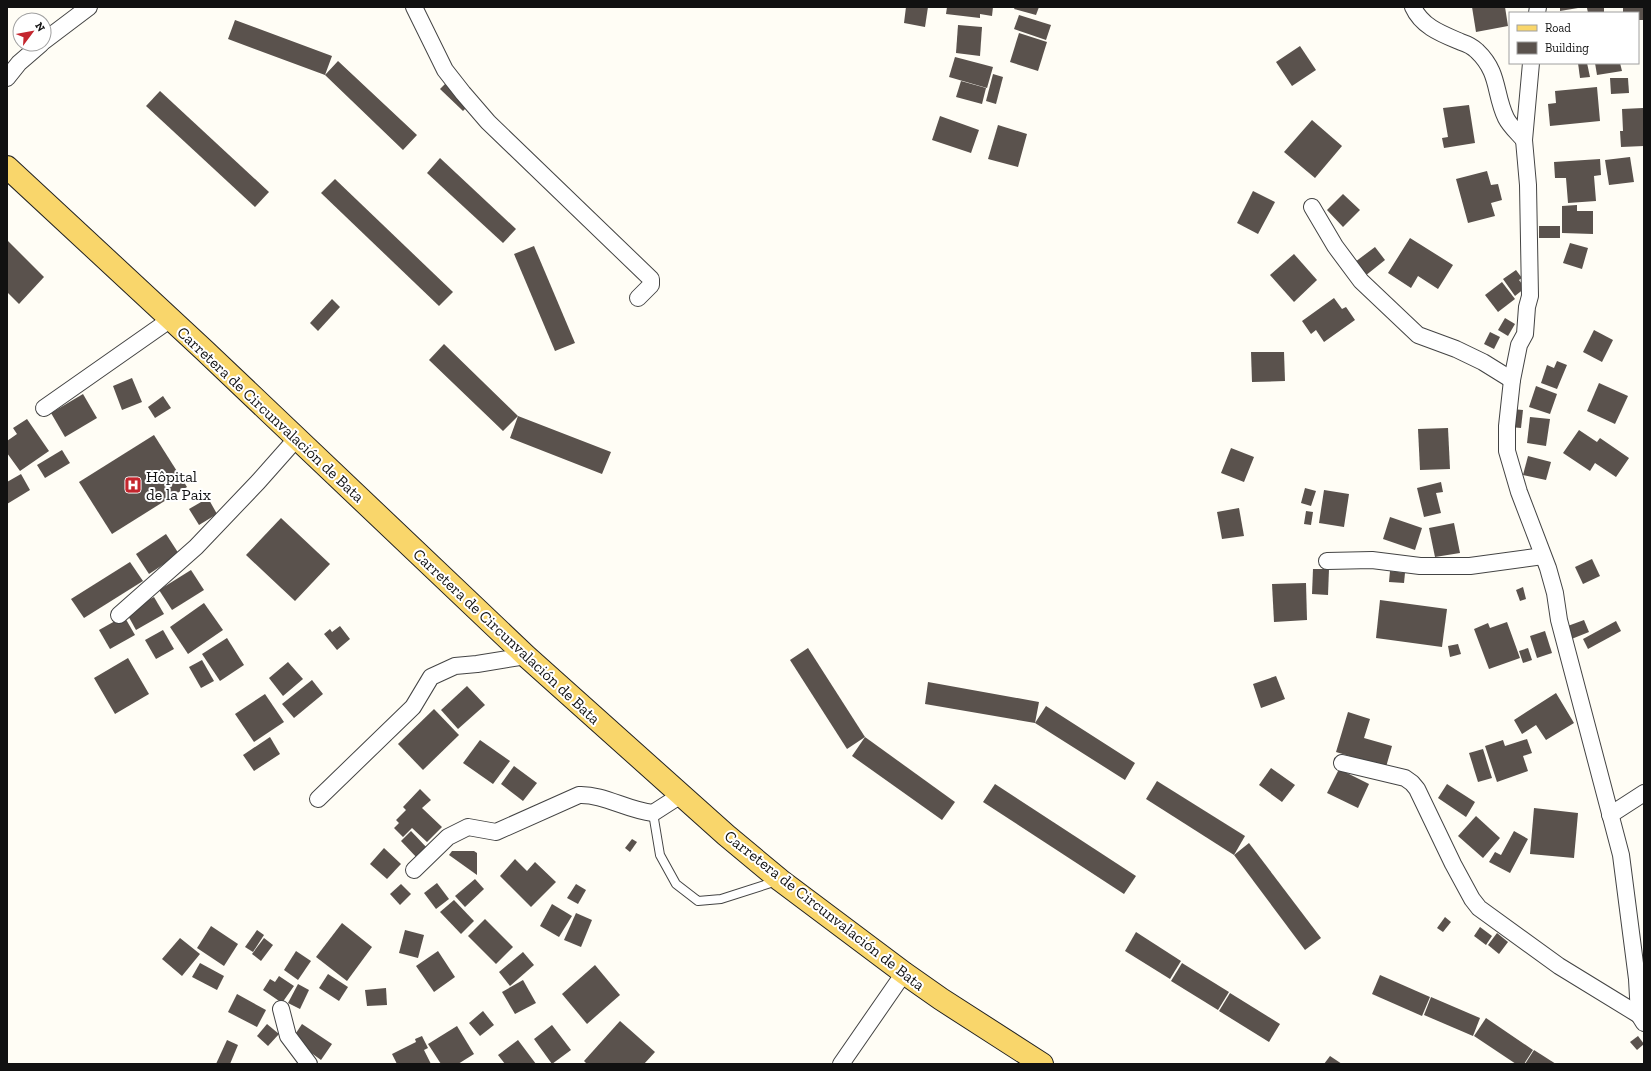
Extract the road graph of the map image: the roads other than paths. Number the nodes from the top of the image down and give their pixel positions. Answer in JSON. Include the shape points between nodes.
{"nodes":[{"id":1,"x":90,"y":7,"type":"edge"},
{"id":2,"x":414,"y":7,"type":"edge"},
{"id":3,"x":1413,"y":7,"type":"edge"},
{"id":4,"x":52,"y":35,"type":"edge"},
{"id":5,"x":32,"y":52,"type":"edge"},
{"id":6,"x":1532,"y":64,"type":"edge"},
{"id":7,"x":7,"y":78,"type":"edge"},
{"id":8,"x":1524,"y":140,"type":"junction"},
{"id":9,"x":7,"y":166,"type":"edge"},
{"id":10,"x":1312,"y":207,"type":"dead end"},
{"id":11,"x":638,"y":298,"type":"dead end"},
{"id":12,"x":171,"y":319,"type":"junction"},
{"id":13,"x":1512,"y":380,"type":"junction"},
{"id":14,"x":44,"y":408,"type":"dead end"},
{"id":15,"x":297,"y":438,"type":"junction"},
{"id":16,"x":1543,"y":556,"type":"junction"},
{"id":17,"x":1327,"y":560,"type":"dead end"},
{"id":18,"x":119,"y":615,"type":"dead end"},
{"id":19,"x":526,"y":656,"type":"junction"},
{"id":20,"x":1342,"y":763,"type":"dead end"},
{"id":21,"x":1644,"y":793,"type":"edge"},
{"id":22,"x":681,"y":795,"type":"junction"},
{"id":23,"x":318,"y":799,"type":"dead end"},
{"id":24,"x":653,"y":813,"type":"junction"},
{"id":25,"x":1610,"y":815,"type":"junction"},
{"id":26,"x":414,"y":870,"type":"dead end"},
{"id":27,"x":780,"y":880,"type":"junction"},
{"id":28,"x":904,"y":973,"type":"junction"},
{"id":29,"x":281,"y":1009,"type":"dead end"},
{"id":30,"x":1642,"y":1019,"type":"edge"},
{"id":31,"x":309,"y":1064,"type":"edge"},
{"id":32,"x":841,"y":1064,"type":"edge"},
{"id":33,"x":1042,"y":1064,"type":"edge"}],
"edges":[{"from":1,"to":4,"type":"street"},
{"from":2,"to":11,"type":"street","via":[[445,70],[488,122],[651,279],[650,285]]},
{"from":3,"to":8,"type":"street","via":[[1428,26],[1476,50],[1483,57],[1494,74],[1506,119]]},
{"from":5,"to":7,"type":"street"},
{"from":6,"to":8,"type":"street"},
{"from":8,"to":13,"type":"street","via":[[1528,185],[1530,296],[1525,334],[1519,345]]},
{"from":9,"to":12,"type":"main road","name":"Carretera de Circunvalación de Bata"},
{"from":10,"to":13,"type":"street","via":[[1335,246],[1361,281],[1418,334],[1456,348]]},
{"from":12,"to":14,"type":"street"},
{"from":12,"to":15,"type":"main road","name":"Carretera de Circunvalación de Bata"},
{"from":13,"to":16,"type":"street","via":[[1507,451]]},
{"from":15,"to":18,"type":"street","via":[[196,547]]},
{"from":15,"to":19,"type":"main road","name":"Carretera de Circunvalación de Bata"},
{"from":16,"to":17,"type":"street","via":[[1470,566],[1420,566],[1372,560]]},
{"from":16,"to":25,"type":"street"},
{"from":19,"to":22,"type":"main road","name":"Carretera de Circunvalación de Bata"},
{"from":19,"to":23,"type":"street","via":[[454,666],[431,677],[413,707]]},
{"from":20,"to":30,"type":"street","via":[[1405,778],[1412,783],[1422,797],[1466,889],[1479,908],[1559,966]]},
{"from":21,"to":25,"type":"street"},
{"from":22,"to":24,"type":"street"},
{"from":22,"to":27,"type":"main road","name":"Carretera de Circunvalación de Bata"},
{"from":24,"to":26,"type":"street","via":[[636,811],[593,795],[579,795],[496,832],[468,827],[448,836]]},
{"from":24,"to":27,"type":"lane","via":[[660,855],[676,884],[698,901],[720,899]]},
{"from":25,"to":30,"type":"street","via":[[1622,855]]},
{"from":27,"to":28,"type":"main road","name":"Carretera de Circunvalación de Bata"},
{"from":28,"to":32,"type":"street"},
{"from":28,"to":33,"type":"main road","name":"Carretera de Circunvalación de Bata"},
{"from":29,"to":31,"type":"street","via":[[288,1036]]}]}
